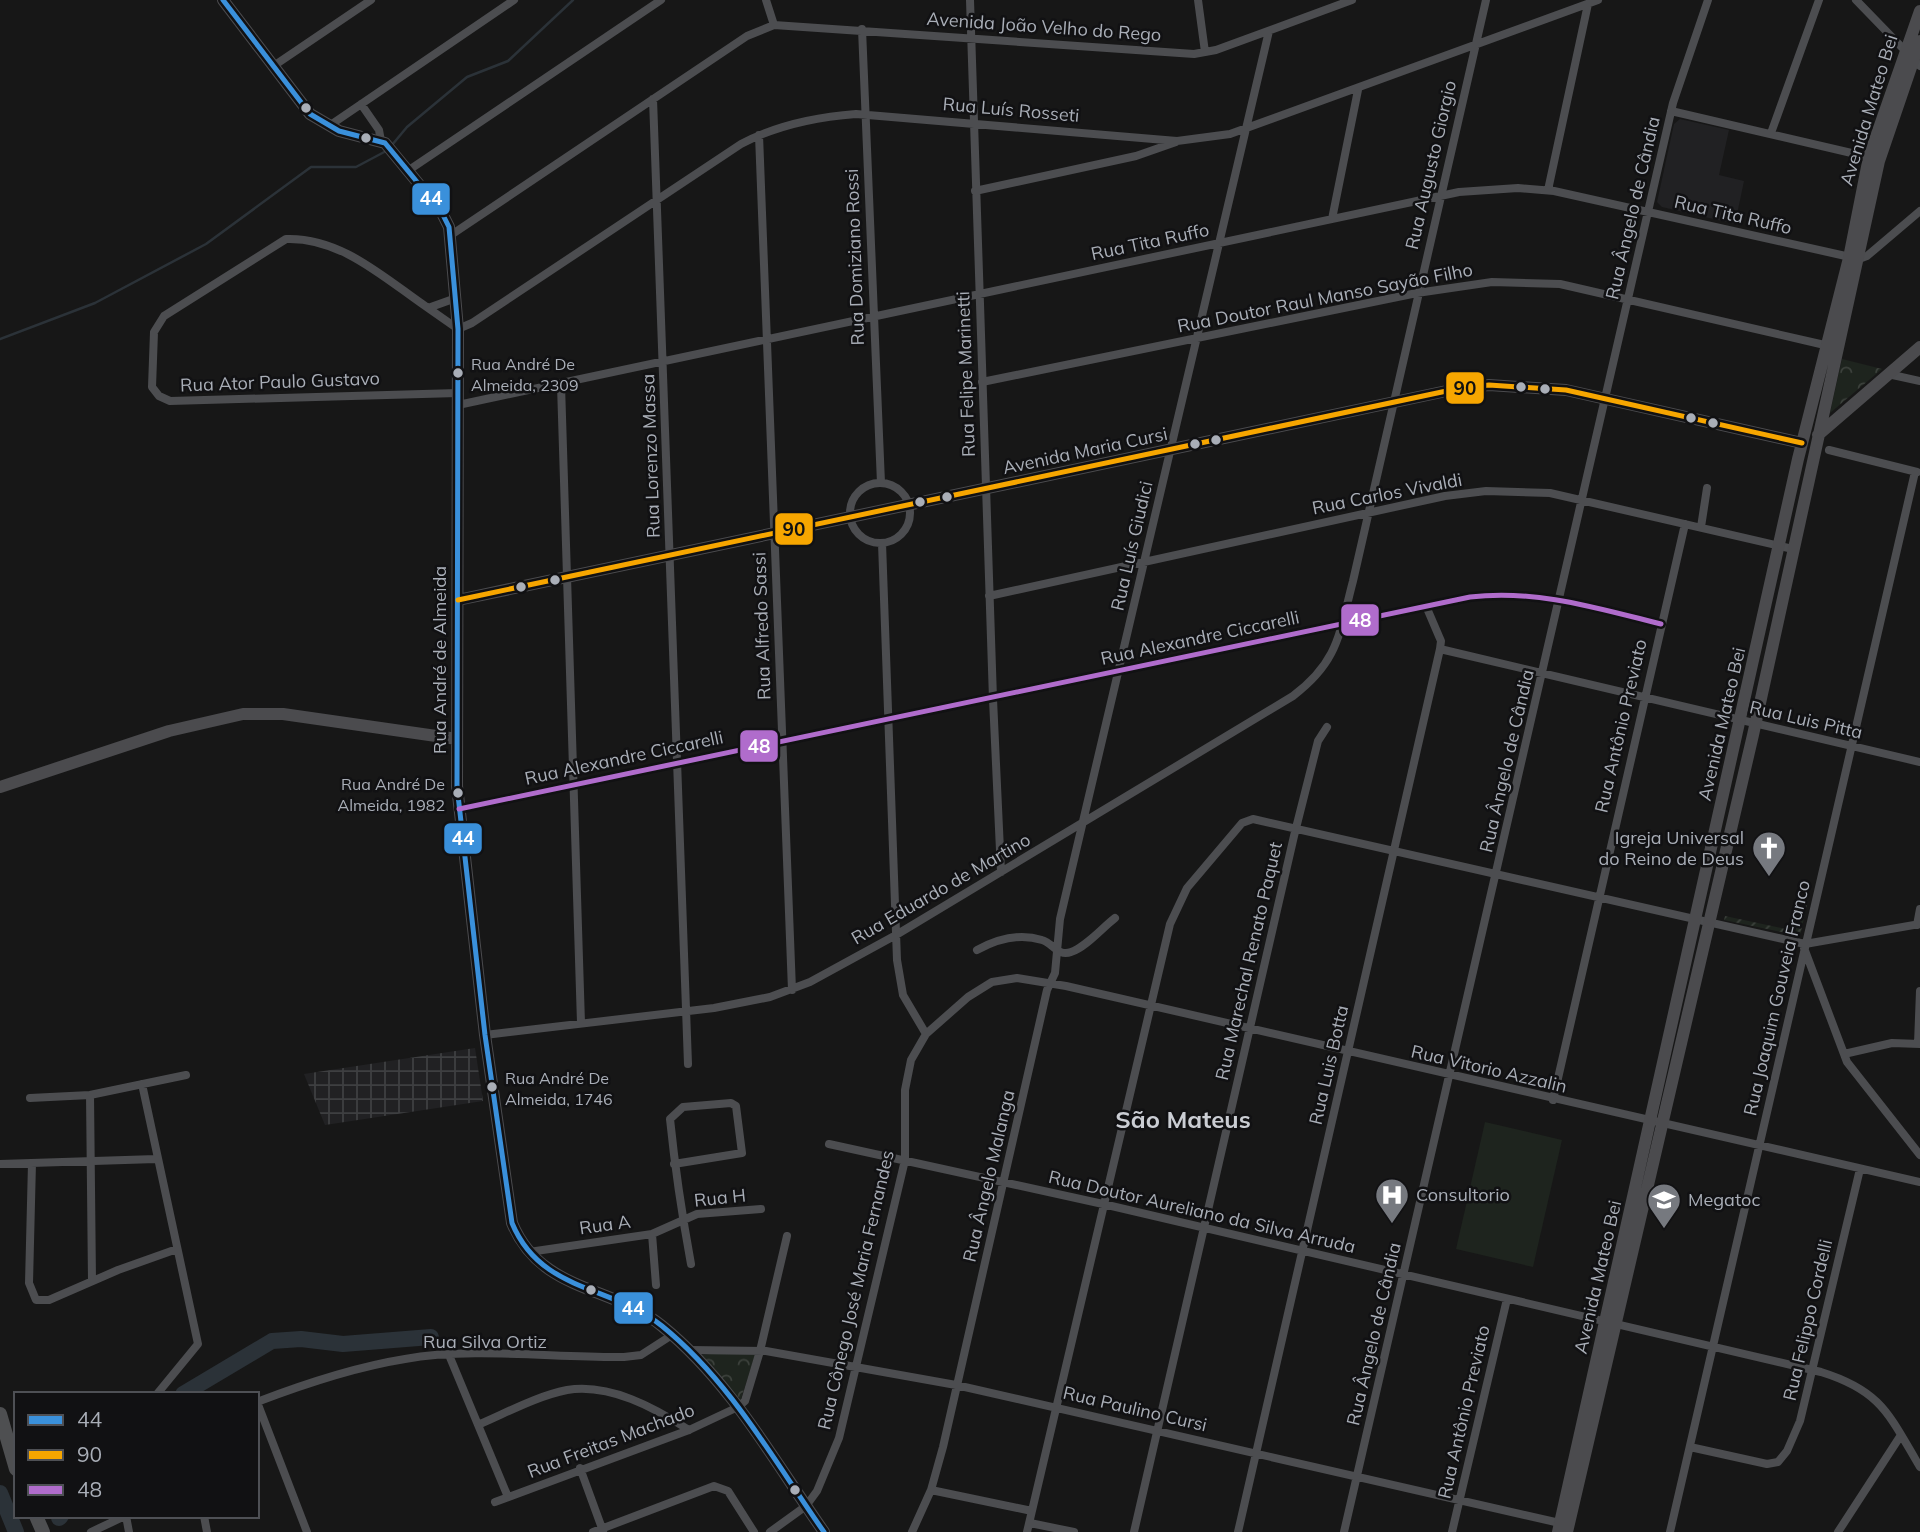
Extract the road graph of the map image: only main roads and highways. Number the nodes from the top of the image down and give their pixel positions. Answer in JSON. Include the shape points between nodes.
{"nodes":[{"id":1,"x":225,"y":1,"type":"edge"},
{"id":2,"x":1920,"y":10,"type":"edge"},
{"id":3,"x":1920,"y":41,"type":"edge"},
{"id":4,"x":1912,"y":58,"type":"edge"},
{"id":5,"x":1833,"y":346,"type":"junction"},
{"id":6,"x":1920,"y":347,"type":"edge"},
{"id":7,"x":1819,"y":430,"type":"junction"},
{"id":8,"x":1802,"y":443,"type":"junction"},
{"id":9,"x":458,"y":600,"type":"junction"},
{"id":10,"x":457,"y":739,"type":"junction"},
{"id":11,"x":0,"y":787,"type":"edge"},
{"id":12,"x":1702,"y":922,"type":"junction"},
{"id":13,"x":0,"y":1414,"type":"edge"},
{"id":14,"x":14,"y":1462,"type":"edge"},
{"id":15,"x":1563,"y":1528,"type":"edge"},
{"id":16,"x":824,"y":1532,"type":"edge"}],
"edges":[{"from":1,"to":9,"type":"main road","name":"Rua André de Almeida","via":[[310,114],[329,126],[383,141],[445,219],[451,235],[458,329]]},
{"from":2,"to":4,"type":"main road","name":"Avenida Mateo Bei"},
{"from":3,"to":4,"type":"main road","name":"Avenida Mateo Bei"},
{"from":4,"to":5,"type":"main road","name":"Avenida Mateo Bei","via":[[1874,158]]},
{"from":5,"to":7,"type":"main road","name":"Avenida Mateo Bei"},
{"from":5,"to":8,"type":"main road","name":"Avenida Mateo Bei"},
{"from":6,"to":7,"type":"main road"},
{"from":7,"to":8,"type":"main road"},
{"from":7,"to":12,"type":"main road","name":"Avenida Mateo Bei","via":[[1755,724]]},
{"from":8,"to":9,"type":"main road","name":"Avenida Maria Cursi","via":[[1566,390],[1489,385]]},
{"from":8,"to":12,"type":"main road","name":"Avenida Mateo Bei"},
{"from":9,"to":10,"type":"main road","name":"Rua André de Almeida"},
{"from":10,"to":11,"type":"main road","via":[[283,714],[243,714],[169,732]]},
{"from":10,"to":16,"type":"main road","name":"Rua André de Almeida","via":[[459,809],[512,1223],[529,1252],[570,1283],[650,1317],[690,1350],[738,1408]]},
{"from":12,"to":15,"type":"main road","name":"Avenida Mateo Bei"},
{"from":13,"to":14,"type":"highway"}]}
